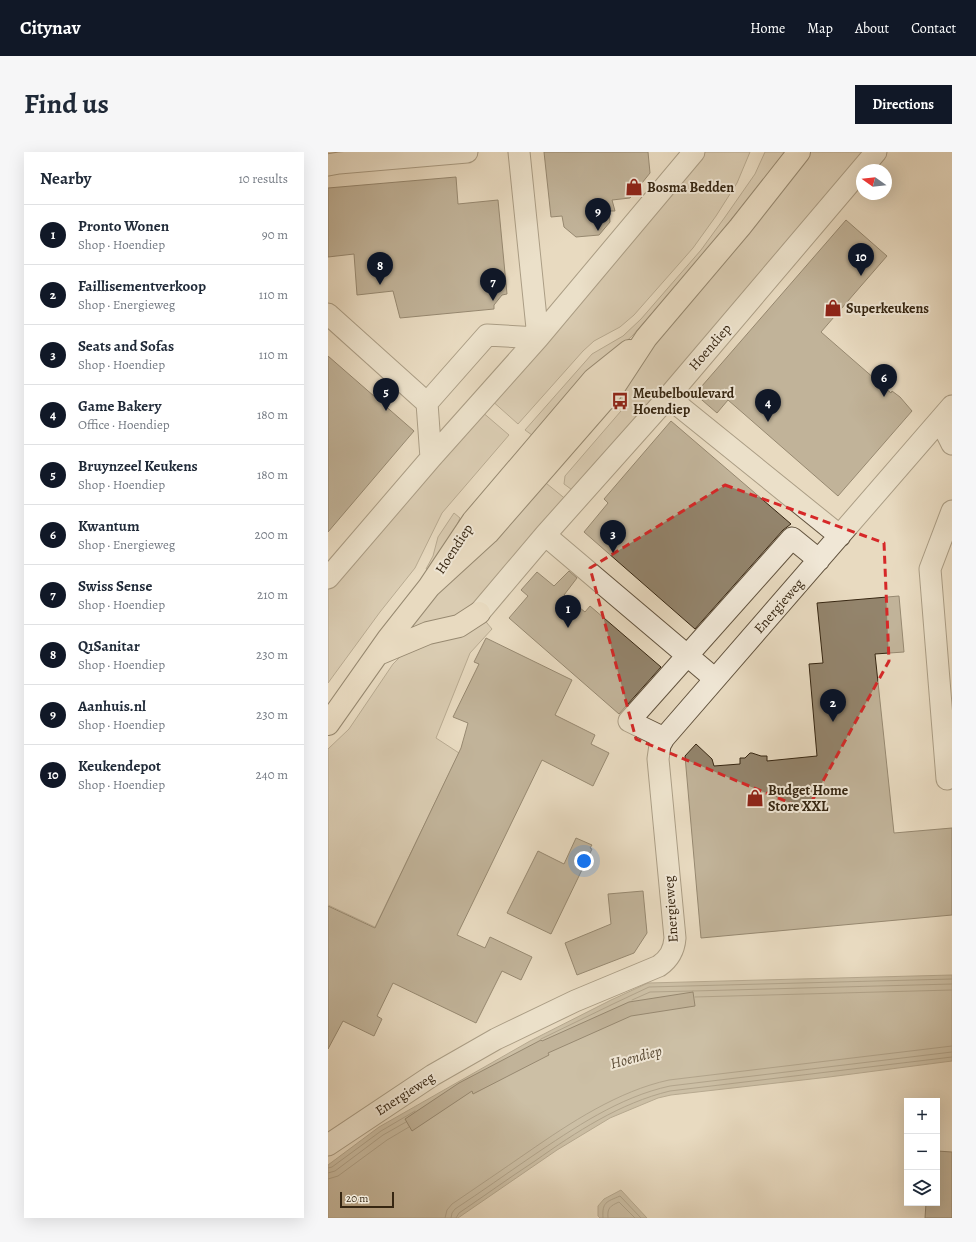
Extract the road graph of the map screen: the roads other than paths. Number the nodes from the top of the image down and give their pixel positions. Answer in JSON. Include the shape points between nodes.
{"nodes":[{"id":1,"x":467,"y":152,"type":"edge"},
{"id":2,"x":520,"y":152,"type":"edge"},
{"id":3,"x":694,"y":152,"type":"edge"},
{"id":4,"x":800,"y":152,"type":"edge"},
{"id":5,"x":876,"y":152,"type":"edge"},
{"id":6,"x":328,"y":166,"type":"edge"},
{"id":7,"x":328,"y":314,"type":"edge"},
{"id":8,"x":538,"y":338,"type":"junction"},
{"id":9,"x":668,"y":397,"type":"junction"},
{"id":10,"x":427,"y":403,"type":"junction"},
{"id":11,"x":946,"y":413,"type":"edge"},
{"id":12,"x":952,"y":444,"type":"edge"},
{"id":13,"x":431,"y":458,"type":"junction"},
{"id":14,"x":952,"y":511,"type":"edge"},
{"id":15,"x":546,"y":535,"type":"junction"},
{"id":16,"x":840,"y":536,"type":"junction"},
{"id":17,"x":819,"y":560,"type":"junction"},
{"id":18,"x":328,"y":578,"type":"edge"},
{"id":19,"x":479,"y":613,"type":"joint"},
{"id":20,"x":377,"y":655,"type":"junction"},
{"id":21,"x":687,"y":655,"type":"junction"},
{"id":22,"x":715,"y":679,"type":"junction"},
{"id":23,"x":328,"y":724,"type":"edge"},
{"id":24,"x":664,"y":738,"type":"junction"},
{"id":25,"x":946,"y":779,"type":"dead end"},
{"id":26,"x":328,"y":1145,"type":"edge"}],
"edges":[{"from":1,"to":6,"type":"street"},
{"from":2,"to":8,"type":"street"},
{"from":3,"to":8,"type":"street"},
{"from":4,"to":20,"type":"main road","name":"Hoendiep","via":[[740,228],[646,338],[610,393],[488,533],[429,587]]},
{"from":5,"to":9,"type":"street","name":"Hoendiep"},
{"from":7,"to":10,"type":"street"},
{"from":8,"to":10,"type":"street","via":[[487,335]]},
{"from":8,"to":13,"type":"street"},
{"from":9,"to":15,"type":"street","name":"Hoendiep"},
{"from":9,"to":16,"type":"street"},
{"from":10,"to":13,"type":"street"},
{"from":11,"to":12,"type":"street"},
{"from":11,"to":16,"type":"street","name":"Energieweg"},
{"from":13,"to":18,"type":"street"},
{"from":14,"to":25,"type":"street","via":[[930,569]]},
{"from":15,"to":19,"type":"street","name":"Hoendiep"},
{"from":15,"to":21,"type":"street"},
{"from":16,"to":17,"type":"street","name":"Energieweg"},
{"from":17,"to":21,"type":"street","via":[[792,538]]},
{"from":17,"to":22,"type":"street","name":"Energieweg"},
{"from":19,"to":20,"type":"main road","via":[[458,626],[428,633]]},
{"from":20,"to":23,"type":"main road","name":"Hoendiep"},
{"from":21,"to":22,"type":"street"},
{"from":21,"to":24,"type":"street","via":[[629,721]]},
{"from":22,"to":24,"type":"street","name":"Energieweg"},
{"from":24,"to":26,"type":"street","name":"Energieweg","via":[[658,759],[675,938],[670,956],[659,966],[575,1001],[496,1039],[433,1075]]}]}
